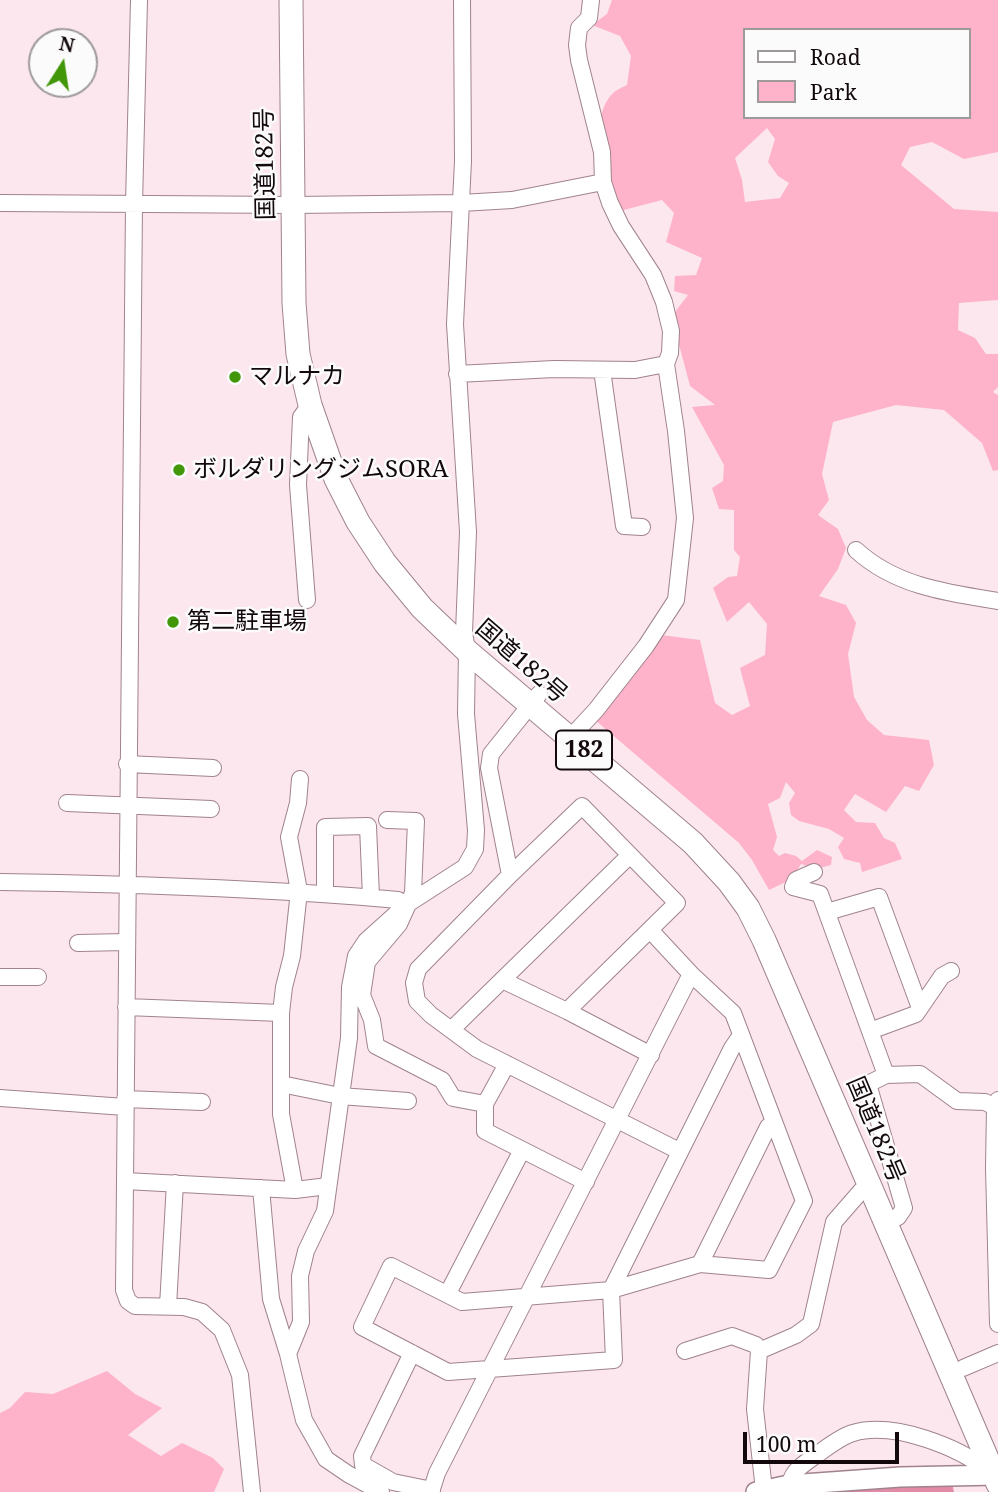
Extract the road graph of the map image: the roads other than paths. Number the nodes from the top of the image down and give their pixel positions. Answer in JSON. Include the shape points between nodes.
{"nodes":[{"id":1,"x":139,"y":0,"type":"edge"},
{"id":2,"x":291,"y":0,"type":"edge"},
{"id":3,"x":305,"y":0,"type":"edge"},
{"id":4,"x":462,"y":0,"type":"edge"},
{"id":5,"x":591,"y":0,"type":"edge"},
{"id":6,"x":603,"y":182,"type":"junction"},
{"id":7,"x":0,"y":203,"type":"edge"},
{"id":8,"x":461,"y":203,"type":"junction"},
{"id":9,"x":134,"y":204,"type":"junction"},
{"id":10,"x":301,"y":205,"type":"junction"},
{"id":11,"x":666,"y":364,"type":"junction"},
{"id":12,"x":601,"y":370,"type":"junction"},
{"id":13,"x":457,"y":374,"type":"junction"},
{"id":14,"x":310,"y":405,"type":"junction"},
{"id":15,"x":642,"y":527,"type":"dead end"},
{"id":16,"x":856,"y":550,"type":"dead end"},
{"id":17,"x":307,"y":600,"type":"dead end"},
{"id":18,"x":998,"y":601,"type":"edge"},
{"id":19,"x":466,"y":642,"type":"junction"},
{"id":20,"x":536,"y":700,"type":"junction"},
{"id":21,"x":574,"y":733,"type":"junction"},
{"id":22,"x":127,"y":764,"type":"junction"},
{"id":23,"x":213,"y":768,"type":"dead end"},
{"id":24,"x":300,"y":779,"type":"dead end"},
{"id":25,"x":67,"y":803,"type":"dead end"},
{"id":26,"x":127,"y":805,"type":"junction"},
{"id":27,"x":211,"y":808,"type":"dead end"},
{"id":28,"x":387,"y":820,"type":"dead end"},
{"id":29,"x":630,"y":855,"type":"junction"},
{"id":30,"x":814,"y":872,"type":"dead end"},
{"id":31,"x":510,"y":875,"type":"junction"},
{"id":32,"x":0,"y":881,"type":"edge"},
{"id":33,"x":126,"y":884,"type":"junction"},
{"id":34,"x":299,"y":891,"type":"junction"},
{"id":35,"x":325,"y":893,"type":"junction"},
{"id":36,"x":371,"y":897,"type":"junction"},
{"id":37,"x":407,"y":905,"type":"junction"},
{"id":38,"x":827,"y":912,"type":"junction"},
{"id":39,"x":650,"y":930,"type":"junction"},
{"id":40,"x":126,"y":942,"type":"junction"},
{"id":41,"x":78,"y":943,"type":"dead end"},
{"id":42,"x":951,"y":971,"type":"dead end"},
{"id":43,"x":691,"y":974,"type":"junction"},
{"id":44,"x":38,"y":976,"type":"dead end"},
{"id":45,"x":0,"y":977,"type":"edge"},
{"id":46,"x":502,"y":980,"type":"junction"},
{"id":47,"x":126,"y":1007,"type":"junction"},
{"id":48,"x":920,"y":1008,"type":"junction"},
{"id":49,"x":567,"y":1011,"type":"junction"},
{"id":50,"x":281,"y":1013,"type":"junction"},
{"id":51,"x":451,"y":1030,"type":"junction"},
{"id":52,"x":870,"y":1031,"type":"junction"},
{"id":53,"x":741,"y":1035,"type":"junction"},
{"id":54,"x":651,"y":1055,"type":"junction"},
{"id":55,"x":507,"y":1064,"type":"junction"},
{"id":56,"x":886,"y":1075,"type":"junction"},
{"id":57,"x":281,"y":1084,"type":"junction"},
{"id":58,"x":340,"y":1096,"type":"junction"},
{"id":59,"x":0,"y":1098,"type":"edge"},
{"id":60,"x":408,"y":1101,"type":"dead end"},
{"id":61,"x":202,"y":1102,"type":"dead end"},
{"id":62,"x":125,"y":1103,"type":"junction"},
{"id":63,"x":997,"y":1103,"type":"edge"},
{"id":64,"x":485,"y":1104,"type":"junction"},
{"id":65,"x":618,"y":1120,"type":"junction"},
{"id":66,"x":774,"y":1122,"type":"junction"},
{"id":67,"x":522,"y":1150,"type":"junction"},
{"id":68,"x":679,"y":1151,"type":"junction"},
{"id":69,"x":996,"y":1168,"type":"edge"},
{"id":70,"x":125,"y":1181,"type":"junction"},
{"id":71,"x":586,"y":1182,"type":"junction"},
{"id":72,"x":175,"y":1183,"type":"junction"},
{"id":73,"x":328,"y":1186,"type":"junction"},
{"id":74,"x":870,"y":1187,"type":"junction"},
{"id":75,"x":261,"y":1188,"type":"junction"},
{"id":76,"x":295,"y":1190,"type":"junction"},
{"id":77,"x":892,"y":1220,"type":"junction"},
{"id":78,"x":997,"y":1242,"type":"edge"},
{"id":79,"x":700,"y":1264,"type":"junction"},
{"id":80,"x":611,"y":1290,"type":"junction"},
{"id":81,"x":448,"y":1293,"type":"junction"},
{"id":82,"x":527,"y":1297,"type":"junction"},
{"id":83,"x":168,"y":1306,"type":"junction"},
{"id":84,"x":998,"y":1324,"type":"edge"},
{"id":85,"x":759,"y":1351,"type":"junction"},
{"id":86,"x":685,"y":1352,"type":"dead end"},
{"id":87,"x":412,"y":1353,"type":"junction"},
{"id":88,"x":998,"y":1353,"type":"edge"},
{"id":89,"x":288,"y":1354,"type":"junction"},
{"id":90,"x":963,"y":1368,"type":"junction"},
{"id":91,"x":490,"y":1370,"type":"junction"},
{"id":92,"x":998,"y":1450,"type":"edge"},
{"id":93,"x":997,"y":1478,"type":"edge"},
{"id":94,"x":790,"y":1489,"type":"edge"},
{"id":95,"x":431,"y":1491,"type":"edge"},
{"id":96,"x":760,"y":1491,"type":"edge"},
{"id":97,"x":252,"y":1492,"type":"edge"},
{"id":98,"x":382,"y":1492,"type":"edge"}],
"edges":[{"from":1,"to":9,"type":"street"},
{"from":2,"to":10,"type":"highway","name":"国道182号","number":"182"},
{"from":3,"to":10,"type":"highway","name":"国道182号","number":"182"},
{"from":4,"to":8,"type":"street"},
{"from":5,"to":6,"type":"street","via":[[577,45],[602,152]]},
{"from":6,"to":8,"type":"street","via":[[512,200]]},
{"from":6,"to":11,"type":"street","via":[[621,226],[653,275],[664,302],[671,331]]},
{"from":7,"to":9,"type":"street"},
{"from":8,"to":10,"type":"street"},
{"from":8,"to":13,"type":"street"},
{"from":9,"to":10,"type":"street"},
{"from":9,"to":22,"type":"street"},
{"from":10,"to":14,"type":"highway","name":"国道182号","number":"182","via":[[294,303]]},
{"from":10,"to":19,"type":"highway","name":"国道182号","number":"182","via":[[310,341],[318,384],[346,470],[394,554]]},
{"from":11,"to":12,"type":"street"},
{"from":11,"to":21,"type":"street","via":[[685,518],[676,600],[638,657]]},
{"from":12,"to":13,"type":"street"},
{"from":12,"to":15,"type":"street","via":[[624,526]]},
{"from":13,"to":19,"type":"street","via":[[468,533]]},
{"from":14,"to":17,"type":"street","via":[[300,417],[298,485]]},
{"from":14,"to":19,"type":"highway","name":"国道182号","number":"182","via":[[336,479],[358,522],[415,599]]},
{"from":16,"to":18,"type":"street","via":[[874,566],[938,592]]},
{"from":19,"to":20,"type":"highway","name":"国道182号","number":"182"},
{"from":19,"to":37,"type":"street","via":[[475,849],[465,867]]},
{"from":20,"to":21,"type":"highway","name":"国道182号","number":"182"},
{"from":20,"to":31,"type":"street","via":[[491,754],[489,768]]},
{"from":21,"to":74,"type":"highway","name":"国道182号","number":"182","via":[[693,843],[748,908]]},
{"from":21,"to":77,"type":"highway","name":"国道182号","number":"182","via":[[704,834],[761,903]]},
{"from":22,"to":23,"type":"street"},
{"from":22,"to":26,"type":"street"},
{"from":24,"to":34,"type":"street","via":[[289,837]]},
{"from":25,"to":26,"type":"street"},
{"from":26,"to":27,"type":"street"},
{"from":26,"to":33,"type":"street"},
{"from":28,"to":37,"type":"street","via":[[416,821],[413,893]]},
{"from":29,"to":31,"type":"street","via":[[582,806]]},
{"from":29,"to":39,"type":"street","via":[[677,903]]},
{"from":29,"to":46,"type":"street"},
{"from":30,"to":38,"type":"street","via":[[796,880],[793,887],[820,894]]},
{"from":31,"to":51,"type":"street","via":[[418,969],[414,983],[417,1001]]},
{"from":32,"to":33,"type":"street"},
{"from":33,"to":34,"type":"street"},
{"from":33,"to":40,"type":"street"},
{"from":34,"to":35,"type":"street"},
{"from":34,"to":50,"type":"street"},
{"from":35,"to":36,"type":"street"},
{"from":35,"to":36,"type":"street","via":[[325,827],[368,826]]},
{"from":36,"to":37,"type":"street"},
{"from":37,"to":58,"type":"street","via":[[366,941],[356,956]]},
{"from":37,"to":64,"type":"street","via":[[400,923],[367,962],[362,995],[376,1046],[442,1080],[453,1098]]},
{"from":38,"to":48,"type":"street","via":[[879,897]]},
{"from":38,"to":52,"type":"street"},
{"from":39,"to":43,"type":"street"},
{"from":39,"to":49,"type":"street"},
{"from":40,"to":41,"type":"street"},
{"from":40,"to":47,"type":"street"},
{"from":42,"to":48,"type":"street","via":[[942,976]]},
{"from":43,"to":53,"type":"street","via":[[733,1013]]},
{"from":43,"to":54,"type":"street"},
{"from":44,"to":45,"type":"street"},
{"from":46,"to":49,"type":"street"},
{"from":46,"to":51,"type":"street"},
{"from":47,"to":50,"type":"street"},
{"from":47,"to":62,"type":"street"},
{"from":48,"to":52,"type":"street","via":[[916,1014]]},
{"from":49,"to":54,"type":"street"},
{"from":50,"to":57,"type":"street"},
{"from":51,"to":55,"type":"street"},
{"from":52,"to":56,"type":"street"},
{"from":53,"to":66,"type":"street"},
{"from":53,"to":68,"type":"street"},
{"from":54,"to":65,"type":"street"},
{"from":55,"to":64,"type":"street"},
{"from":55,"to":65,"type":"street"},
{"from":56,"to":63,"type":"street","via":[[920,1074],[957,1101]]},
{"from":56,"to":77,"type":"street","via":[[868,1084],[904,1208]]},
{"from":57,"to":58,"type":"street"},
{"from":57,"to":76,"type":"street","via":[[281,1114]]},
{"from":58,"to":60,"type":"street"},
{"from":58,"to":73,"type":"street"},
{"from":59,"to":62,"type":"street"},
{"from":61,"to":62,"type":"street"},
{"from":62,"to":70,"type":"street"},
{"from":63,"to":69,"type":"street"},
{"from":64,"to":67,"type":"street","via":[[485,1131]]},
{"from":65,"to":68,"type":"street"},
{"from":65,"to":71,"type":"street"},
{"from":66,"to":79,"type":"street"},
{"from":66,"to":79,"type":"street","via":[[804,1201],[769,1270]]},
{"from":67,"to":71,"type":"street"},
{"from":67,"to":81,"type":"street"},
{"from":68,"to":80,"type":"street"},
{"from":69,"to":78,"type":"street"},
{"from":70,"to":72,"type":"street"},
{"from":70,"to":83,"type":"street","via":[[124,1290],[135,1306]]},
{"from":71,"to":82,"type":"street"},
{"from":72,"to":75,"type":"street"},
{"from":72,"to":83,"type":"street"},
{"from":73,"to":76,"type":"street"},
{"from":73,"to":89,"type":"street","via":[[325,1210],[300,1276],[301,1322]]},
{"from":74,"to":77,"type":"highway","name":"国道182号","number":"182"},
{"from":74,"to":85,"type":"street","via":[[834,1222],[811,1324]]},
{"from":75,"to":76,"type":"street"},
{"from":75,"to":89,"type":"street","via":[[271,1299]]},
{"from":77,"to":90,"type":"highway","name":"国道182号","number":"182"},
{"from":77,"to":93,"type":"highway","name":"国道182号","number":"182"},
{"from":78,"to":84,"type":"street"},
{"from":79,"to":80,"type":"street"},
{"from":80,"to":82,"type":"street"},
{"from":80,"to":91,"type":"street","via":[[614,1360]]},
{"from":81,"to":82,"type":"street","via":[[462,1302]]},
{"from":81,"to":87,"type":"street","via":[[390,1266],[362,1327]]},
{"from":82,"to":91,"type":"street"},
{"from":83,"to":97,"type":"street","via":[[202,1312],[222,1330],[233,1354],[240,1375]]},
{"from":85,"to":86,"type":"street","via":[[756,1345],[732,1336]]},
{"from":85,"to":96,"type":"street","via":[[755,1409]]},
{"from":87,"to":91,"type":"street","via":[[448,1372]]},
{"from":87,"to":95,"type":"street","via":[[362,1456],[363,1465],[393,1482]]},
{"from":88,"to":90,"type":"street"},
{"from":89,"to":98,"type":"street","via":[[304,1420],[326,1459]]},
{"from":90,"to":92,"type":"highway","name":"国道182号","number":"182"},
{"from":91,"to":95,"type":"street"},
{"from":93,"to":94,"type":"main road","via":[[900,1477]]},
{"from":93,"to":94,"type":"street","via":[[972,1457],[914,1435],[876,1431],[853,1433],[796,1469]]},
{"from":94,"to":96,"type":"main road"}]}
